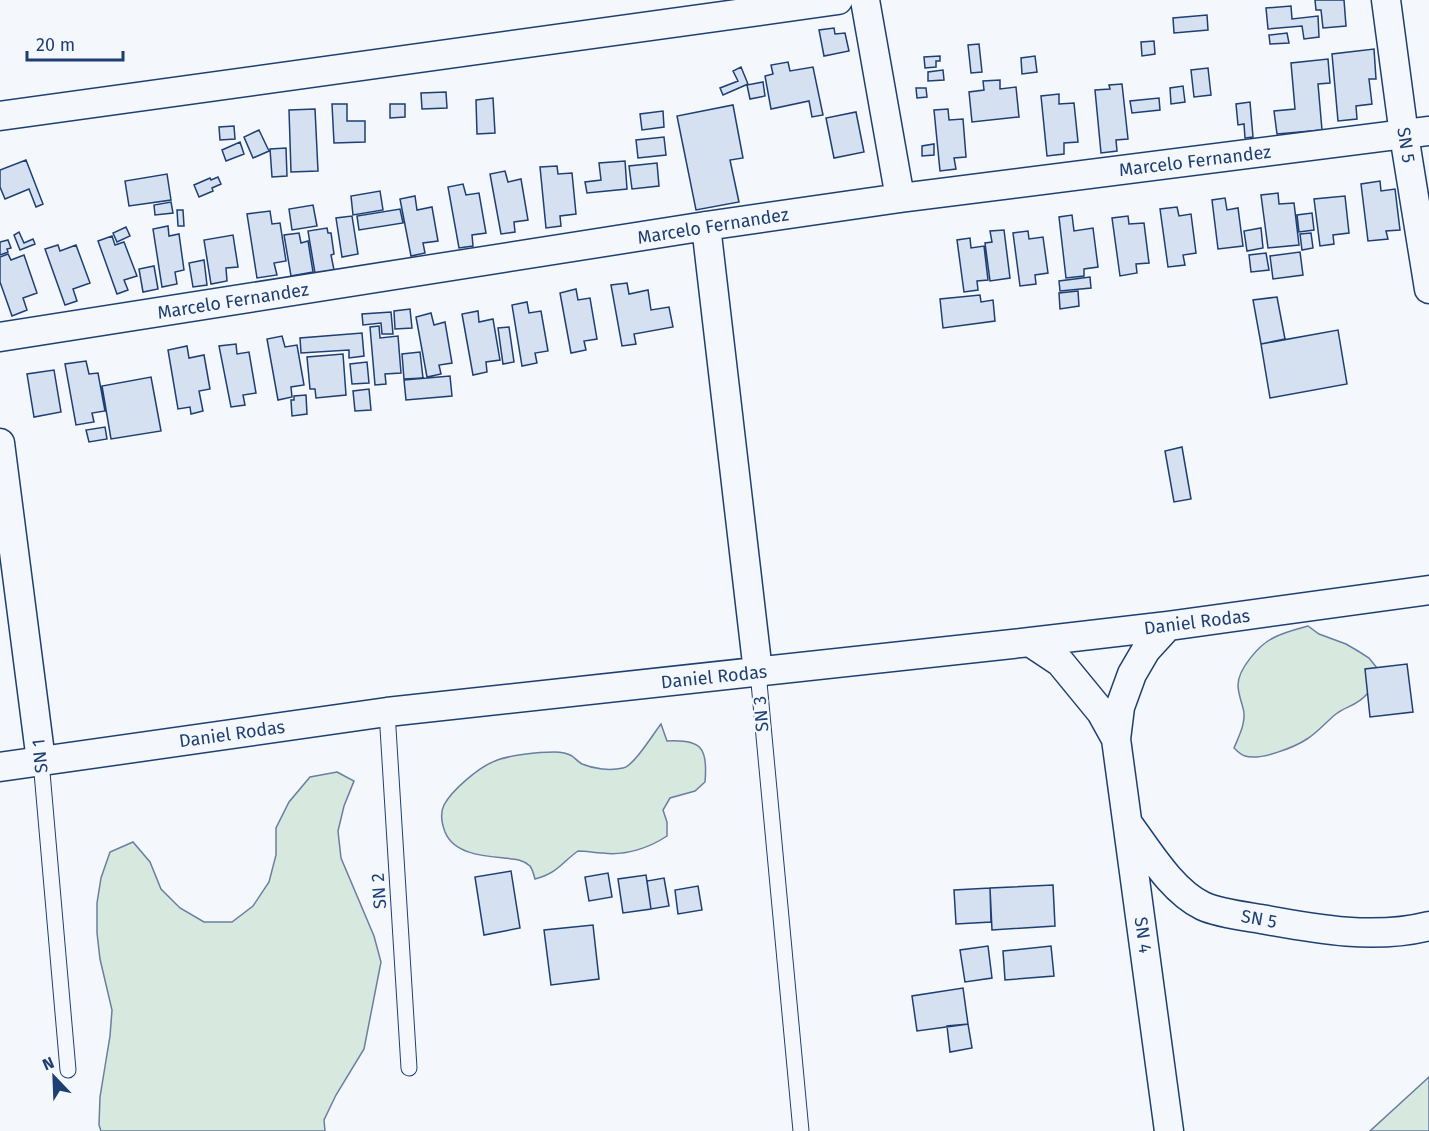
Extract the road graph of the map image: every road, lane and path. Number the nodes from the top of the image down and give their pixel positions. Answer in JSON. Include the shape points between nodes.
{"nodes":[{"id":1,"x":838,"y":0,"type":"edge"},
{"id":2,"x":865,"y":0,"type":"edge"},
{"id":3,"x":1386,"y":0,"type":"edge"},
{"id":4,"x":0,"y":116,"type":"edge"},
{"id":5,"x":1416,"y":133,"type":"edge"},
{"id":6,"x":900,"y":198,"type":"junction"},
{"id":7,"x":706,"y":226,"type":"junction"},
{"id":8,"x":1429,"y":289,"type":"edge"},
{"id":9,"x":0,"y":337,"type":"edge"},
{"id":10,"x":0,"y":442,"type":"edge"},
{"id":11,"x":1429,"y":590,"type":"edge"},
{"id":12,"x":1168,"y":626,"type":"junction"},
{"id":13,"x":1030,"y":642,"type":"junction"},
{"id":14,"x":758,"y":672,"type":"junction"},
{"id":15,"x":387,"y":712,"type":"junction"},
{"id":16,"x":1116,"y":739,"type":"junction"},
{"id":17,"x":41,"y":761,"type":"junction"},
{"id":18,"x":0,"y":767,"type":"edge"},
{"id":19,"x":1127,"y":822,"type":"junction"},
{"id":20,"x":1429,"y":926,"type":"edge"},
{"id":21,"x":409,"y":1068,"type":"dead end"},
{"id":22,"x":68,"y":1070,"type":"dead end"},
{"id":23,"x":801,"y":1131,"type":"edge"},
{"id":24,"x":1169,"y":1131,"type":"edge"}],
"edges":[{"from":1,"to":4,"type":"street"},
{"from":2,"to":6,"type":"street"},
{"from":3,"to":5,"type":"street","name":"SN 5"},
{"from":5,"to":6,"type":"street","name":"Marcelo Fernandez"},
{"from":5,"to":8,"type":"street","name":"SN 5"},
{"from":6,"to":7,"type":"street","name":"Marcelo Fernandez"},
{"from":7,"to":9,"type":"street","name":"Marcelo Fernandez"},
{"from":7,"to":14,"type":"street","name":"SN 3"},
{"from":10,"to":17,"type":"street","name":"SN 1"},
{"from":11,"to":12,"type":"street","name":"Daniel Rodas"},
{"from":12,"to":13,"type":"street","name":"Daniel Rodas"},
{"from":12,"to":16,"type":"street","name":"SN 4","via":[[1146,650],[1132,674],[1120,707]]},
{"from":13,"to":14,"type":"street","name":"Daniel Rodas"},
{"from":13,"to":16,"type":"street","name":"SN 4","via":[[1060,662],[1101,712]]},
{"from":14,"to":15,"type":"street","name":"Daniel Rodas"},
{"from":14,"to":23,"type":"lane","name":"SN 3"},
{"from":15,"to":17,"type":"street","name":"Daniel Rodas"},
{"from":15,"to":21,"type":"lane","name":"SN 2"},
{"from":16,"to":19,"type":"street","name":"SN 4"},
{"from":17,"to":18,"type":"street","name":"Daniel Rodas"},
{"from":17,"to":22,"type":"lane","name":"SN 1"},
{"from":19,"to":20,"type":"street","name":"SN 5","via":[[1179,889],[1203,906],[1293,925],[1368,933]]},
{"from":19,"to":24,"type":"street","name":"SN 4"}]}
